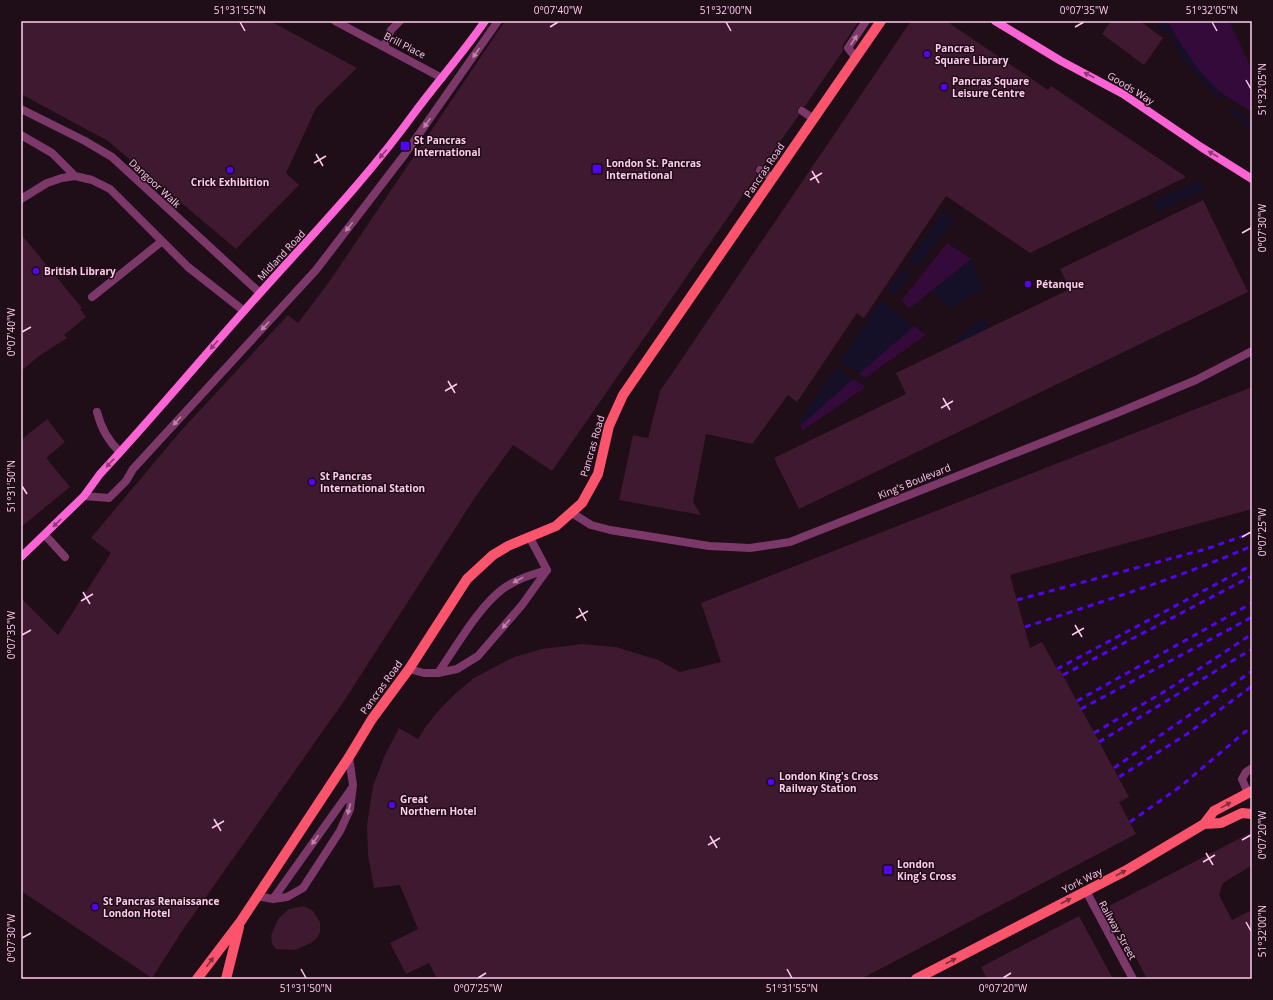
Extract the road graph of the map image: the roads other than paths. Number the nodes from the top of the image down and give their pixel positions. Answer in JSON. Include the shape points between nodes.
{"nodes":[{"id":1,"x":335,"y":21,"type":"edge"},
{"id":2,"x":400,"y":21,"type":"edge"},
{"id":3,"x":485,"y":21,"type":"edge"},
{"id":4,"x":498,"y":21,"type":"edge"},
{"id":5,"x":866,"y":21,"type":"edge"},
{"id":6,"x":881,"y":21,"type":"edge"},
{"id":7,"x":995,"y":21,"type":"edge"},
{"id":8,"x":384,"y":46,"type":"junction"},
{"id":9,"x":856,"y":58,"type":"junction"},
{"id":10,"x":442,"y":78,"type":"junction"},
{"id":11,"x":21,"y":109,"type":"edge"},
{"id":12,"x":802,"y":111,"type":"dead end"},
{"id":13,"x":814,"y":119,"type":"junction"},
{"id":14,"x":21,"y":134,"type":"edge"},
{"id":15,"x":760,"y":170,"type":"dead end"},
{"id":16,"x":75,"y":176,"type":"junction"},
{"id":17,"x":773,"y":178,"type":"junction"},
{"id":18,"x":1252,"y":179,"type":"edge"},
{"id":19,"x":21,"y":199,"type":"edge"},
{"id":20,"x":161,"y":242,"type":"junction"},
{"id":21,"x":260,"y":293,"type":"junction"},
{"id":22,"x":92,"y":297,"type":"dead end"},
{"id":23,"x":244,"y":311,"type":"junction"},
{"id":24,"x":1252,"y":351,"type":"edge"},
{"id":25,"x":97,"y":412,"type":"dead end"},
{"id":26,"x":120,"y":452,"type":"junction"},
{"id":27,"x":84,"y":496,"type":"junction"},
{"id":28,"x":572,"y":513,"type":"junction"},
{"id":29,"x":46,"y":535,"type":"junction"},
{"id":30,"x":530,"y":538,"type":"junction"},
{"id":31,"x":21,"y":557,"type":"edge"},
{"id":32,"x":65,"y":557,"type":"dead end"},
{"id":33,"x":547,"y":570,"type":"junction"},
{"id":34,"x":409,"y":669,"type":"junction"},
{"id":35,"x":438,"y":673,"type":"junction"},
{"id":36,"x":349,"y":757,"type":"junction"},
{"id":37,"x":1252,"y":768,"type":"edge"},
{"id":38,"x":353,"y":785,"type":"junction"},
{"id":39,"x":1250,"y":792,"type":"edge"},
{"id":40,"x":1252,"y":814,"type":"edge"},
{"id":41,"x":1204,"y":824,"type":"junction"},
{"id":42,"x":1086,"y":891,"type":"junction"},
{"id":43,"x":257,"y":896,"type":"junction"},
{"id":44,"x":273,"y":899,"type":"junction"},
{"id":45,"x":240,"y":921,"type":"junction"},
{"id":46,"x":197,"y":979,"type":"edge"},
{"id":47,"x":226,"y":979,"type":"edge"},
{"id":48,"x":916,"y":979,"type":"edge"},
{"id":49,"x":1133,"y":979,"type":"edge"}],
"edges":[{"from":1,"to":8,"type":"street","name":"Brill Place"},
{"from":2,"to":8,"type":"street","via":[[391,30]]},
{"from":3,"to":10,"type":"street","name":"Midland Road"},
{"from":4,"to":27,"type":"street","one_way":true,"via":[[405,154],[316,270],[109,498]]},
{"from":9,"to":5,"type":"street","one_way":true,"via":[[848,48]]},
{"from":6,"to":9,"type":"main road","name":"Pancras Road"},
{"from":18,"to":7,"type":"street","name":"Goods Way","one_way":true,"via":[[1123,94],[1061,61]]},
{"from":8,"to":10,"type":"street","name":"Brill Place"},
{"from":9,"to":13,"type":"main road","name":"Pancras Road"},
{"from":10,"to":21,"type":"street","name":"Midland Road","one_way":true,"via":[[406,127],[353,191]]},
{"from":11,"to":21,"type":"street","name":"Dangoor Walk","via":[[112,157]]},
{"from":12,"to":13,"type":"street"},
{"from":13,"to":17,"type":"main road","name":"Pancras Road"},
{"from":14,"to":16,"type":"street","via":[[52,153]]},
{"from":15,"to":17,"type":"street"},
{"from":16,"to":19,"type":"street","via":[[47,183]]},
{"from":16,"to":20,"type":"street","via":[[92,180],[110,189]]},
{"from":17,"to":28,"type":"main road","name":"Pancras Road","via":[[623,395],[609,426],[598,474],[588,494]]},
{"from":20,"to":22,"type":"street"},
{"from":20,"to":23,"type":"street"},
{"from":21,"to":23,"type":"street","name":"Midland Road"},
{"from":23,"to":26,"type":"street","name":"Midland Road","one_way":true},
{"from":24,"to":28,"type":"street","name":"King's Boulevard","via":[[1196,380],[1117,413],[790,542],[750,548],[709,546],[610,530],[591,525]]},
{"from":25,"to":26,"type":"street","via":[[101,426],[112,445]]},
{"from":26,"to":27,"type":"street","name":"Midland Road","one_way":true},
{"from":27,"to":29,"type":"street","name":"Midland Road","one_way":true},
{"from":28,"to":30,"type":"main road","name":"Pancras Road","via":[[556,526]]},
{"from":29,"to":31,"type":"street","name":"Midland Road"},
{"from":29,"to":32,"type":"street"},
{"from":30,"to":33,"type":"street"},
{"from":30,"to":34,"type":"main road","name":"Pancras Road","via":[[501,550],[475,570]]},
{"from":33,"to":35,"type":"street","one_way":true,"via":[[522,605],[478,656],[457,669]]},
{"from":33,"to":35,"type":"street","one_way":true,"via":[[525,576],[490,600]]},
{"from":34,"to":35,"type":"street"},
{"from":34,"to":36,"type":"main road","name":"Pancras Road","via":[[372,719]]},
{"from":36,"to":38,"type":"street"},
{"from":36,"to":43,"type":"main road","name":"Pancras Road"},
{"from":37,"to":39,"type":"street","via":[[1242,779]]},
{"from":38,"to":44,"type":"street","one_way":true},
{"from":38,"to":44,"type":"street","one_way":true,"via":[[345,822],[303,888],[287,897]]},
{"from":41,"to":39,"type":"main road","name":"York Way","one_way":true,"via":[[1214,811]]},
{"from":40,"to":41,"type":"main road","via":[[1242,813],[1221,823]]},
{"from":42,"to":41,"type":"main road","name":"York Way","one_way":true},
{"from":48,"to":42,"type":"main road","name":"York Way","one_way":true},
{"from":42,"to":49,"type":"street","name":"Railway Street"},
{"from":43,"to":44,"type":"street"},
{"from":43,"to":45,"type":"main road","name":"Pancras Road"},
{"from":46,"to":45,"type":"main road","name":"Pancras Road","one_way":true},
{"from":45,"to":47,"type":"main road","name":"Pancras Road"}]}
